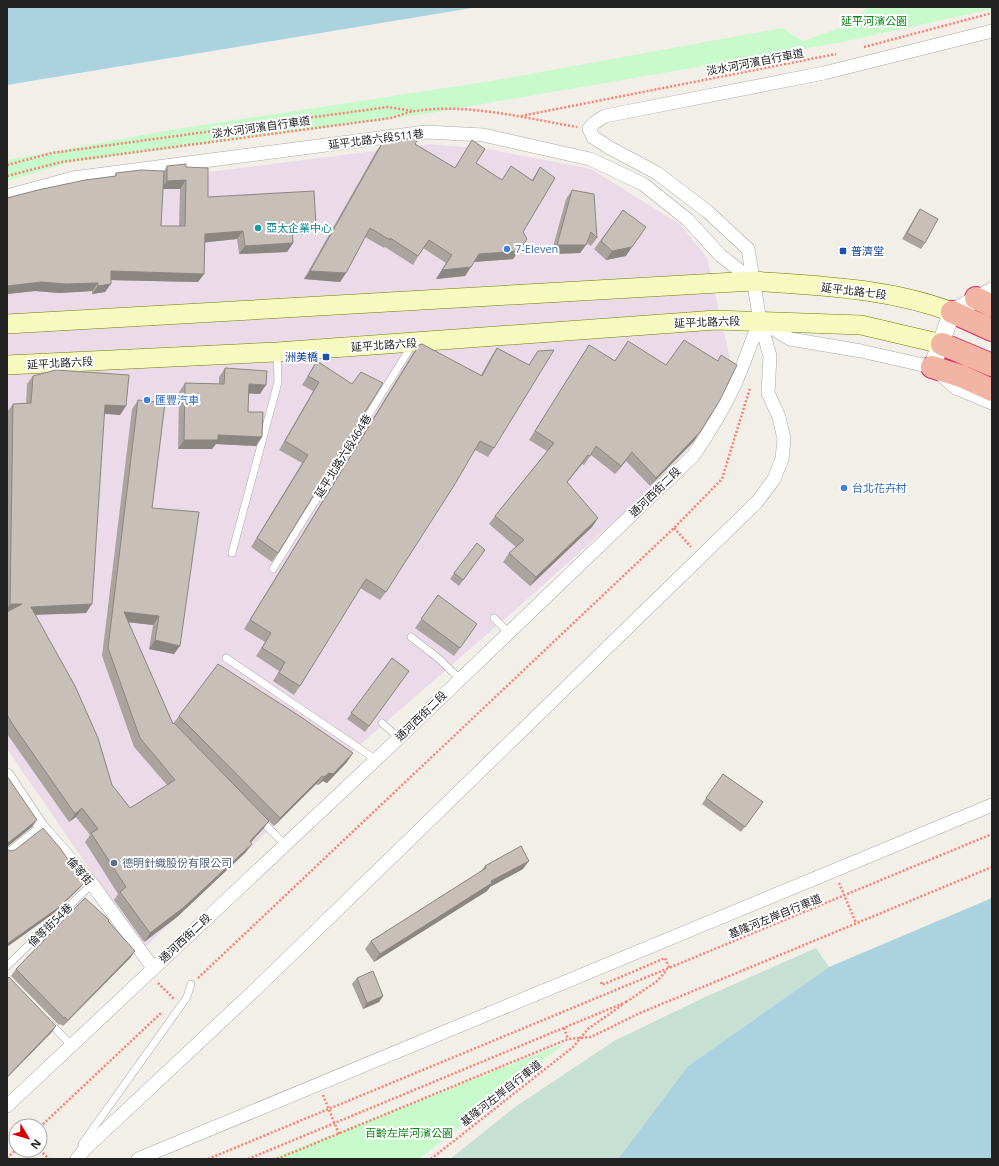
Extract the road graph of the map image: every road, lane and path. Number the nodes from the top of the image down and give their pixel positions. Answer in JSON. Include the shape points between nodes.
{"nodes":[{"id":1,"x":992,"y":13,"type":"edge"},
{"id":2,"x":992,"y":31,"type":"edge"},
{"id":3,"x":864,"y":47,"type":"dead end"},
{"id":4,"x":841,"y":53,"type":"dead end"},
{"id":5,"x":414,"y":111,"type":"junction"},
{"id":6,"x":518,"y":117,"type":"junction"},
{"id":7,"x":589,"y":129,"type":"junction"},
{"id":8,"x":7,"y":165,"type":"edge"},
{"id":9,"x":7,"y":176,"type":"edge"},
{"id":10,"x":7,"y":196,"type":"edge"},
{"id":11,"x":753,"y":280,"type":"junction"},
{"id":12,"x":988,"y":299,"type":"edge"},
{"id":13,"x":952,"y":312,"type":"junction"},
{"id":14,"x":760,"y":321,"type":"junction"},
{"id":15,"x":7,"y":324,"type":"edge"},
{"id":16,"x":992,"y":330,"type":"edge"},
{"id":17,"x":414,"y":343,"type":"junction"},
{"id":18,"x":942,"y":344,"type":"junction"},
{"id":19,"x":277,"y":352,"type":"junction"},
{"id":20,"x":7,"y":365,"type":"edge"},
{"id":21,"x":992,"y":365,"type":"edge"},
{"id":22,"x":932,"y":367,"type":"junction"},
{"id":23,"x":751,"y":385,"type":"dead end"},
{"id":24,"x":992,"y":390,"type":"edge"},
{"id":25,"x":992,"y":403,"type":"edge"},
{"id":26,"x":674,"y":528,"type":"junction"},
{"id":27,"x":232,"y":553,"type":"dead end"},
{"id":28,"x":700,"y":557,"type":"junction"},
{"id":29,"x":273,"y":569,"type":"dead end"},
{"id":30,"x":494,"y":618,"type":"dead end"},
{"id":31,"x":509,"y":633,"type":"junction"},
{"id":32,"x":411,"y":637,"type":"dead end"},
{"id":33,"x":226,"y":658,"type":"dead end"},
{"id":34,"x":460,"y":679,"type":"junction"},
{"id":35,"x":382,"y":723,"type":"dead end"},
{"id":36,"x":399,"y":738,"type":"junction"},
{"id":37,"x":375,"y":759,"type":"junction"},
{"id":38,"x":7,"y":774,"type":"edge"},
{"id":39,"x":992,"y":805,"type":"edge"},
{"id":40,"x":253,"y":812,"type":"edge"},
{"id":41,"x":41,"y":826,"type":"junction"},
{"id":42,"x":992,"y":834,"type":"edge"},
{"id":43,"x":285,"y":845,"type":"junction"},
{"id":44,"x":7,"y":853,"type":"edge"},
{"id":45,"x":992,"y":867,"type":"edge"},
{"id":46,"x":836,"y":877,"type":"dead end"},
{"id":47,"x":92,"y":884,"type":"junction"},
{"id":48,"x":844,"y":896,"type":"junction"},
{"id":49,"x":856,"y":923,"type":"junction"},
{"id":50,"x":7,"y":966,"type":"edge"},
{"id":51,"x":669,"y":968,"type":"junction"},
{"id":52,"x":154,"y":974,"type":"junction"},
{"id":53,"x":191,"y":984,"type":"junction"},
{"id":54,"x":175,"y":1000,"type":"junction"},
{"id":55,"x":626,"y":1002,"type":"junction"},
{"id":56,"x":169,"y":1005,"type":"dead end"},
{"id":57,"x":164,"y":1010,"type":"dead end"},
{"id":58,"x":46,"y":1018,"type":"edge"},
{"id":59,"x":564,"y":1028,"type":"junction"},
{"id":60,"x":580,"y":1038,"type":"junction"},
{"id":61,"x":568,"y":1039,"type":"junction"},
{"id":62,"x":71,"y":1045,"type":"junction"},
{"id":63,"x":7,"y":1106,"type":"edge"},
{"id":64,"x":329,"y":1109,"type":"junction"},
{"id":65,"x":48,"y":1119,"type":"edge"},
{"id":66,"x":334,"y":1123,"type":"junction"},
{"id":67,"x":339,"y":1134,"type":"junction"},
{"id":68,"x":80,"y":1155,"type":"edge"},
{"id":69,"x":138,"y":1159,"type":"edge"},
{"id":70,"x":208,"y":1159,"type":"edge"},
{"id":71,"x":248,"y":1159,"type":"edge"},
{"id":72,"x":277,"y":1159,"type":"edge"},
{"id":73,"x":431,"y":1159,"type":"edge"}],
"edges":[{"from":1,"to":3,"type":"path"},
{"from":2,"to":7,"type":"street","via":[[824,74],[604,116]]},
{"from":4,"to":6,"type":"path","name":"淡水河河濱自行車道"},
{"from":5,"to":6,"type":"path","name":"淡水河河濱自行車道","via":[[474,110]]},
{"from":5,"to":8,"type":"path","via":[[388,107],[52,153]]},
{"from":5,"to":9,"type":"path","name":"淡水河河濱自行車道","via":[[391,118],[61,162]]},
{"from":6,"to":7,"type":"path","name":"淡水河河濱自行車道"},
{"from":7,"to":11,"type":"street","via":[[593,137],[657,173],[708,212],[748,249]]},
{"from":10,"to":11,"type":"street","name":"延平北路六段511巷","via":[[73,178],[426,132],[483,135],[590,159],[643,184],[688,220],[720,255]]},
{"from":11,"to":13,"type":"main road","name":"延平北路七段","via":[[868,290],[933,304]]},
{"from":11,"to":14,"type":"street"},
{"from":11,"to":15,"type":"main road"},
{"from":12,"to":13,"type":"street"},
{"from":13,"to":16,"type":"highway"},
{"from":13,"to":18,"type":"street"},
{"from":14,"to":17,"type":"main road","name":"延平北路六段","via":[[716,320]]},
{"from":14,"to":18,"type":"main road","via":[[861,325]]},
{"from":14,"to":22,"type":"street","via":[[790,339]]},
{"from":14,"to":28,"type":"street","via":[[770,356],[768,392],[779,417],[784,439],[782,459],[774,479],[757,502]]},
{"from":14,"to":31,"type":"street","name":"通河西街二段","via":[[736,383],[719,416],[693,456]]},
{"from":17,"to":19,"type":"main road","name":"延平北路六段"},
{"from":17,"to":29,"type":"lane","name":"延平北路六段464巷"},
{"from":18,"to":21,"type":"highway"},
{"from":18,"to":22,"type":"street"},
{"from":19,"to":20,"type":"main road","name":"延平北路六段"},
{"from":19,"to":27,"type":"lane","via":[[278,382]]},
{"from":22,"to":24,"type":"highway"},
{"from":22,"to":25,"type":"street","via":[[956,388]]},
{"from":23,"to":26,"type":"path","via":[[722,479]]},
{"from":26,"to":28,"type":"path"},
{"from":26,"to":53,"type":"path"},
{"from":28,"to":68,"type":"street","via":[[263,982]]},
{"from":30,"to":31,"type":"lane"},
{"from":31,"to":34,"type":"street","name":"通河西街二段"},
{"from":32,"to":34,"type":"lane"},
{"from":33,"to":37,"type":"lane"},
{"from":34,"to":36,"type":"street","name":"通河西街二段"},
{"from":35,"to":36,"type":"lane"},
{"from":36,"to":37,"type":"street","name":"通河西街二段"},
{"from":37,"to":43,"type":"street","name":"通河西街二段"},
{"from":38,"to":41,"type":"street","name":"倫等街"},
{"from":39,"to":69,"type":"street"},
{"from":40,"to":43,"type":"lane"},
{"from":41,"to":44,"type":"lane"},
{"from":41,"to":47,"type":"street","name":"倫等街"},
{"from":42,"to":48,"type":"path","name":"基隆河左岸自行車道"},
{"from":43,"to":52,"type":"street","name":"通河西街二段"},
{"from":45,"to":49,"type":"path"},
{"from":46,"to":48,"type":"path"},
{"from":47,"to":50,"type":"lane","name":"倫等街54巷"},
{"from":47,"to":52,"type":"street","name":"倫等街"},
{"from":48,"to":49,"type":"path"},
{"from":48,"to":51,"type":"path","name":"基隆河左岸自行車道"},
{"from":49,"to":60,"type":"path","via":[[640,1013],[591,1037]]},
{"from":51,"to":55,"type":"path","name":"基隆河左岸自行車道","via":[[656,982]]},
{"from":51,"to":64,"type":"path"},
{"from":52,"to":54,"type":"path"},
{"from":52,"to":62,"type":"street","name":"通河西街二段"},
{"from":53,"to":54,"type":"path"},
{"from":53,"to":68,"type":"lane","via":[[187,998],[82,1144]]},
{"from":54,"to":56,"type":"path"},
{"from":55,"to":59,"type":"path"},
{"from":55,"to":60,"type":"path","name":"基隆河左岸自行車道","via":[[588,1029]]},
{"from":57,"to":65,"type":"path"},
{"from":58,"to":62,"type":"lane"},
{"from":59,"to":61,"type":"path"},
{"from":59,"to":66,"type":"path"},
{"from":60,"to":61,"type":"path"},
{"from":60,"to":73,"type":"path","name":"基隆河左岸自行車道","via":[[573,1047]]},
{"from":61,"to":67,"type":"path"},
{"from":62,"to":63,"type":"street","name":"通河西街二段"},
{"from":64,"to":66,"type":"path"},
{"from":64,"to":70,"type":"path"},
{"from":66,"to":67,"type":"path"},
{"from":66,"to":71,"type":"path"},
{"from":67,"to":72,"type":"path"}]}
